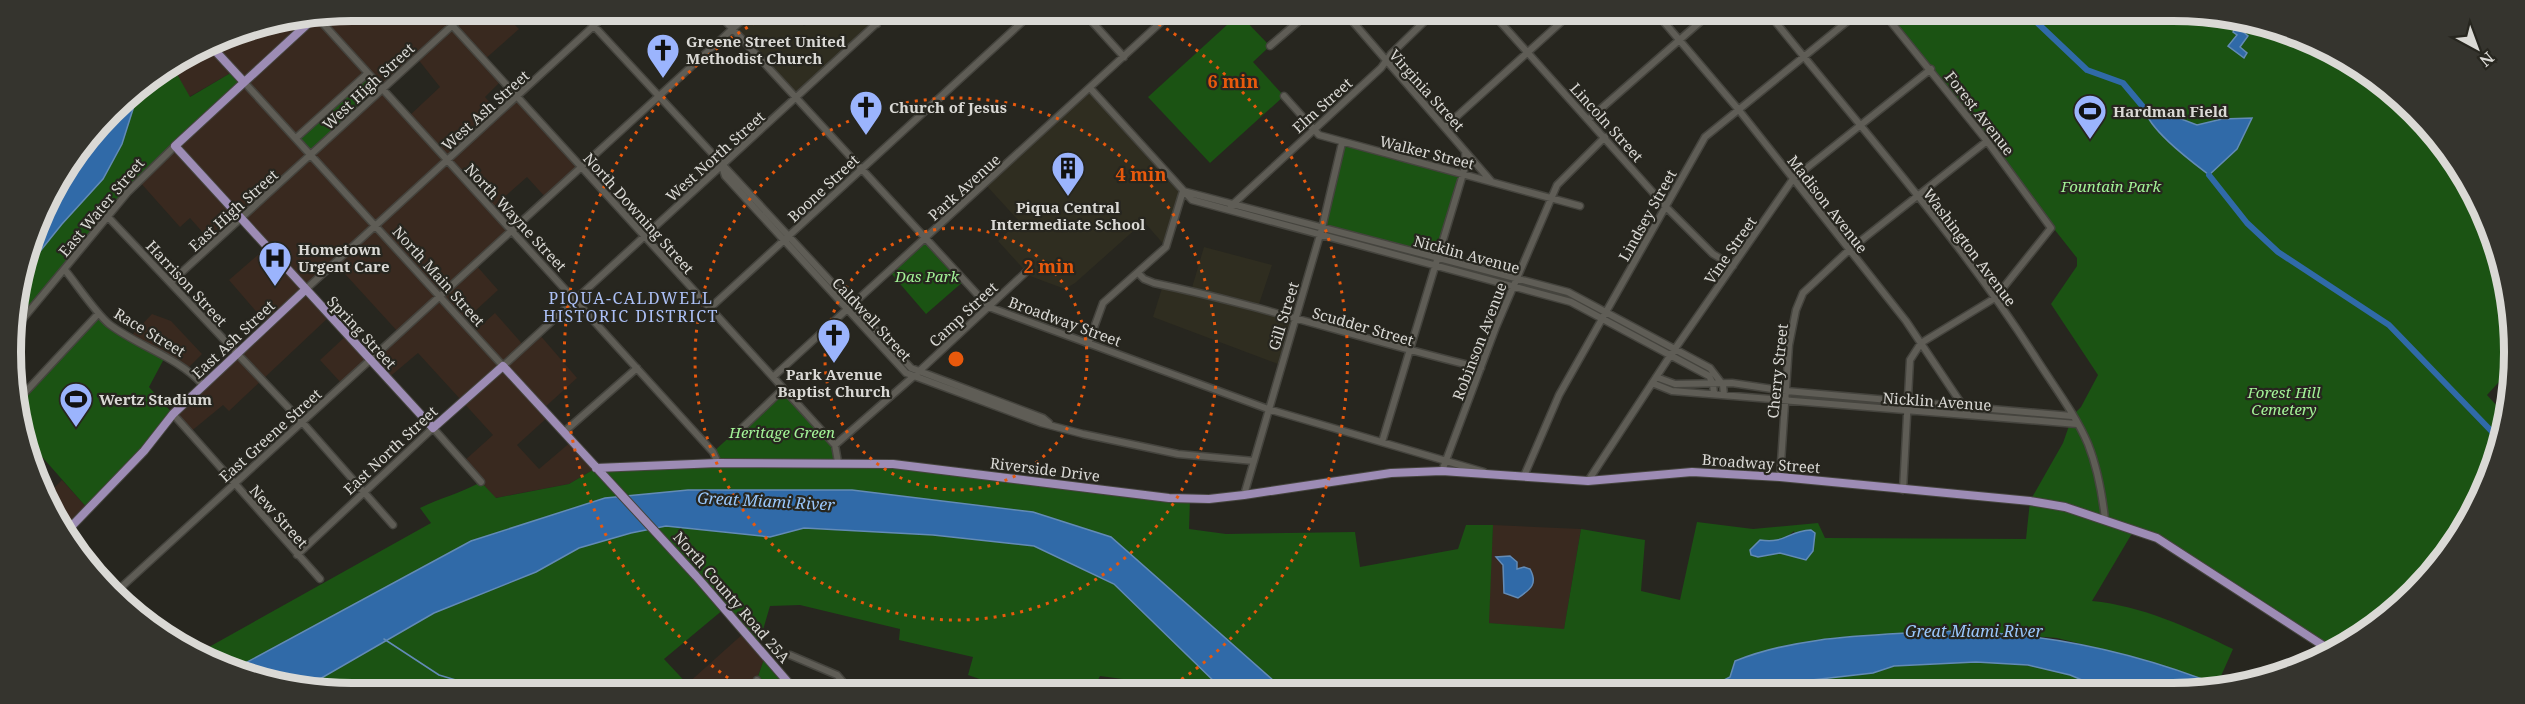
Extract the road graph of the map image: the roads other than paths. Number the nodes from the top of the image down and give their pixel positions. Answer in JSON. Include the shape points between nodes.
{"nodes":[{"id":1,"x":448,"y":21,"type":"edge"},
{"id":2,"x":457,"y":21,"type":"edge"},
{"id":3,"x":589,"y":21,"type":"edge"},
{"id":4,"x":599,"y":21,"type":"edge"},
{"id":5,"x":725,"y":21,"type":"edge"},
{"id":6,"x":741,"y":21,"type":"edge"},
{"id":7,"x":874,"y":21,"type":"edge"},
{"id":8,"x":880,"y":21,"type":"edge"},
{"id":9,"x":1023,"y":21,"type":"edge"},
{"id":10,"x":1091,"y":21,"type":"edge"},
{"id":11,"x":1163,"y":21,"type":"edge"},
{"id":12,"x":1298,"y":21,"type":"edge"},
{"id":13,"x":1352,"y":21,"type":"edge"},
{"id":14,"x":1425,"y":21,"type":"edge"},
{"id":15,"x":1499,"y":21,"type":"edge"},
{"id":16,"x":1562,"y":21,"type":"edge"},
{"id":17,"x":1663,"y":21,"type":"edge"},
{"id":18,"x":1700,"y":21,"type":"edge"},
{"id":19,"x":1775,"y":21,"type":"edge"},
{"id":20,"x":1848,"y":21,"type":"edge"},
{"id":21,"x":1890,"y":21,"type":"edge"},
{"id":22,"x":321,"y":23,"type":"edge"},
{"id":23,"x":309,"y":24,"type":"edge"},
{"id":24,"x":877,"y":24,"type":"junction"},
{"id":25,"x":452,"y":26,"type":"junction"},
{"id":26,"x":594,"y":26,"type":"junction"},
{"id":27,"x":733,"y":29,"type":"junction"},
{"id":28,"x":1677,"y":39,"type":"junction"},
{"id":29,"x":1270,"y":46,"type":"dead end"},
{"id":30,"x":215,"y":51,"type":"edge"},
{"id":31,"x":1528,"y":51,"type":"junction"},
{"id":32,"x":1803,"y":56,"type":"junction"},
{"id":33,"x":1124,"y":57,"type":"junction"},
{"id":34,"x":1385,"y":61,"type":"junction"},
{"id":35,"x":1930,"y":69,"type":"junction"},
{"id":36,"x":368,"y":73,"type":"junction"},
{"id":37,"x":244,"y":82,"type":"junction"},
{"id":38,"x":1090,"y":88,"type":"junction"},
{"id":39,"x":383,"y":90,"type":"junction"},
{"id":40,"x":659,"y":96,"type":"junction"},
{"id":41,"x":1284,"y":96,"type":"dead end"},
{"id":42,"x":517,"y":97,"type":"junction"},
{"id":43,"x":796,"y":98,"type":"junction"},
{"id":44,"x":1738,"y":109,"type":"junction"},
{"id":45,"x":1588,"y":120,"type":"junction"},
{"id":46,"x":1863,"y":126,"type":"junction"},
{"id":47,"x":1445,"y":127,"type":"junction"},
{"id":48,"x":1313,"y":130,"type":"junction"},
{"id":49,"x":1605,"y":137,"type":"junction"},
{"id":50,"x":296,"y":138,"type":"junction"},
{"id":51,"x":1987,"y":141,"type":"junction"},
{"id":52,"x":1342,"y":143,"type":"junction"},
{"id":53,"x":175,"y":146,"type":"junction"},
{"id":54,"x":1465,"y":151,"type":"junction"},
{"id":55,"x":312,"y":155,"type":"junction"},
{"id":56,"x":447,"y":161,"type":"junction"},
{"id":57,"x":722,"y":166,"type":"junction"},
{"id":58,"x":581,"y":167,"type":"junction"},
{"id":59,"x":862,"y":169,"type":"junction"},
{"id":60,"x":1462,"y":174,"type":"junction"},
{"id":61,"x":1793,"y":179,"type":"junction"},
{"id":62,"x":1492,"y":181,"type":"junction"},
{"id":63,"x":1183,"y":191,"type":"junction"},
{"id":64,"x":1916,"y":195,"type":"junction"},
{"id":65,"x":1552,"y":197,"type":"junction"},
{"id":66,"x":1232,"y":203,"type":"junction"},
{"id":67,"x":1580,"y":206,"type":"dead end"},
{"id":68,"x":1665,"y":206,"type":"junction"},
{"id":69,"x":1229,"y":212,"type":"junction"},
{"id":70,"x":108,"y":217,"type":"junction"},
{"id":71,"x":241,"y":219,"type":"junction"},
{"id":72,"x":375,"y":226,"type":"junction"},
{"id":73,"x":1322,"y":228,"type":"junction"},
{"id":74,"x":512,"y":230,"type":"junction"},
{"id":75,"x":645,"y":237,"type":"junction"},
{"id":76,"x":1319,"y":237,"type":"junction"},
{"id":77,"x":786,"y":238,"type":"junction"},
{"id":78,"x":926,"y":238,"type":"junction"},
{"id":79,"x":1849,"y":250,"type":"junction"},
{"id":80,"x":1439,"y":258,"type":"junction"},
{"id":81,"x":1733,"y":266,"type":"junction"},
{"id":82,"x":1436,"y":267,"type":"junction"},
{"id":83,"x":65,"y":270,"type":"junction"},
{"id":84,"x":1026,"y":272,"type":"dead end"},
{"id":85,"x":1138,"y":273,"type":"junction"},
{"id":86,"x":1516,"y":279,"type":"junction"},
{"id":87,"x":171,"y":282,"type":"junction"},
{"id":88,"x":1513,"y":287,"type":"junction"},
{"id":89,"x":305,"y":290,"type":"junction"},
{"id":90,"x":440,"y":296,"type":"junction"},
{"id":91,"x":1995,"y":298,"type":"junction"},
{"id":92,"x":576,"y":299,"type":"junction"},
{"id":93,"x":849,"y":306,"type":"junction"},
{"id":94,"x":989,"y":307,"type":"junction"},
{"id":95,"x":710,"y":308,"type":"junction"},
{"id":96,"x":98,"y":314,"type":"junction"},
{"id":97,"x":1606,"y":315,"type":"junction"},
{"id":98,"x":23,"y":319,"type":"edge"},
{"id":99,"x":1294,"y":319,"type":"junction"},
{"id":100,"x":1921,"y":343,"type":"junction"},
{"id":101,"x":1088,"y":344,"type":"junction"},
{"id":102,"x":1675,"y":349,"type":"junction"},
{"id":103,"x":1410,"y":351,"type":"junction"},
{"id":104,"x":237,"y":354,"type":"junction"},
{"id":105,"x":1670,"y":356,"type":"junction"},
{"id":106,"x":370,"y":360,"type":"junction"},
{"id":107,"x":503,"y":366,"type":"junction"},
{"id":108,"x":637,"y":368,"type":"junction"},
{"id":109,"x":1480,"y":368,"type":"junction"},
{"id":110,"x":917,"y":374,"type":"junction"},
{"id":111,"x":773,"y":377,"type":"junction"},
{"id":112,"x":1654,"y":380,"type":"junction"},
{"id":113,"x":202,"y":384,"type":"junction"},
{"id":114,"x":1713,"y":384,"type":"junction"},
{"id":115,"x":1723,"y":385,"type":"junction"},
{"id":116,"x":783,"y":389,"type":"junction"},
{"id":117,"x":1786,"y":392,"type":"junction"},
{"id":118,"x":24,"y":394,"type":"edge"},
{"id":119,"x":1714,"y":394,"type":"junction"},
{"id":120,"x":1724,"y":395,"type":"junction"},
{"id":121,"x":1908,"y":401,"type":"junction"},
{"id":122,"x":1785,"y":402,"type":"junction"},
{"id":123,"x":1964,"y":406,"type":"junction"},
{"id":124,"x":1268,"y":409,"type":"junction"},
{"id":125,"x":1908,"y":410,"type":"junction"},
{"id":126,"x":172,"y":414,"type":"junction"},
{"id":127,"x":1970,"y":415,"type":"junction"},
{"id":128,"x":2072,"y":416,"type":"junction"},
{"id":129,"x":302,"y":422,"type":"junction"},
{"id":130,"x":2077,"y":424,"type":"junction"},
{"id":131,"x":433,"y":428,"type":"junction"},
{"id":132,"x":739,"y":430,"type":"dead end"},
{"id":133,"x":564,"y":432,"type":"junction"},
{"id":134,"x":1382,"y":442,"type":"junction"},
{"id":135,"x":835,"y":445,"type":"junction"},
{"id":136,"x":1446,"y":459,"type":"junction"},
{"id":137,"x":1254,"y":461,"type":"junction"},
{"id":138,"x":838,"y":462,"type":"junction"},
{"id":139,"x":718,"y":463,"type":"junction"},
{"id":140,"x":597,"y":468,"type":"junction"},
{"id":141,"x":1443,"y":471,"type":"junction"},
{"id":142,"x":1489,"y":474,"type":"junction"},
{"id":143,"x":1524,"y":476,"type":"junction"},
{"id":144,"x":1780,"y":477,"type":"junction"},
{"id":145,"x":1588,"y":481,"type":"junction"},
{"id":146,"x":481,"y":482,"type":"dead end"},
{"id":147,"x":234,"y":484,"type":"junction"},
{"id":148,"x":1903,"y":490,"type":"junction"},
{"id":149,"x":364,"y":492,"type":"junction"},
{"id":150,"x":1244,"y":495,"type":"junction"},
{"id":151,"x":2105,"y":519,"type":"junction"},
{"id":152,"x":393,"y":525,"type":"dead end"},
{"id":153,"x":650,"y":525,"type":"joint"},
{"id":154,"x":71,"y":527,"type":"edge"},
{"id":155,"x":297,"y":555,"type":"junction"},
{"id":156,"x":320,"y":579,"type":"dead end"},
{"id":157,"x":120,"y":588,"type":"edge"},
{"id":158,"x":2324,"y":646,"type":"edge"},
{"id":159,"x":789,"y":655,"type":"dead end"},
{"id":160,"x":757,"y":680,"type":"dead end"},
{"id":161,"x":756,"y":683,"type":"edge"},
{"id":162,"x":789,"y":683,"type":"edge"},
{"id":163,"x":844,"y":683,"type":"edge"}],
"edges":[{"from":1,"to":25,"type":"street","name":"North Downing Street"},
{"from":2,"to":25,"type":"street","name":"West High Street"},
{"from":3,"to":26,"type":"street","name":"Caldwell Street"},
{"from":4,"to":26,"type":"street","name":"West Ash Street"},
{"from":5,"to":27,"type":"street","name":"Broadway Street"},
{"from":6,"to":27,"type":"street","name":"East Greene Street"},
{"from":7,"to":24,"type":"street"},
{"from":8,"to":24,"type":"street","name":"West North Street"},
{"from":9,"to":59,"type":"street","name":"Boone Street"},
{"from":10,"to":33,"type":"street"},
{"from":11,"to":33,"type":"street","name":"Park Avenue"},
{"from":12,"to":29,"type":"street"},
{"from":13,"to":34,"type":"street","name":"Virginia Street"},
{"from":14,"to":34,"type":"street","name":"Elm Street"},
{"from":15,"to":31,"type":"street","name":"Lincoln Street"},
{"from":16,"to":31,"type":"street"},
{"from":17,"to":28,"type":"street","name":"Madison Avenue"},
{"from":18,"to":28,"type":"street"},
{"from":19,"to":32,"type":"street","name":"Washington Avenue"},
{"from":20,"to":32,"type":"street","name":"Lindsey Street"},
{"from":21,"to":35,"type":"street","name":"Forest Avenue"},
{"from":22,"to":36,"type":"street","name":"North Wayne Street"},
{"from":23,"to":37,"type":"main road","name":"East Water Street"},
{"from":24,"to":43,"type":"street","name":"West North Street"},
{"from":25,"to":39,"type":"street","name":"West High Street"},
{"from":25,"to":42,"type":"street","name":"North Downing Street"},
{"from":26,"to":40,"type":"street","name":"Caldwell Street"},
{"from":26,"to":42,"type":"street","name":"West Ash Street"},
{"from":27,"to":40,"type":"street","name":"East Greene Street"},
{"from":27,"to":43,"type":"street","name":"Broadway Street"},
{"from":28,"to":44,"type":"street","name":"Madison Avenue"},
{"from":28,"to":45,"type":"street"},
{"from":30,"to":37,"type":"main road","name":"North Main Street"},
{"from":31,"to":45,"type":"street","name":"Lincoln Street"},
{"from":31,"to":47,"type":"street"},
{"from":32,"to":44,"type":"street","name":"Lindsey Street"},
{"from":32,"to":46,"type":"street","name":"Washington Avenue"},
{"from":33,"to":38,"type":"street","name":"Park Avenue"},
{"from":34,"to":47,"type":"street","name":"Virginia Street"},
{"from":34,"to":48,"type":"street","name":"Elm Street"},
{"from":35,"to":46,"type":"street","name":"Vine Street"},
{"from":35,"to":51,"type":"street","name":"Forest Avenue"},
{"from":36,"to":39,"type":"street","name":"North Wayne Street"},
{"from":36,"to":50,"type":"street"},
{"from":37,"to":50,"type":"street","name":"North Main Street"},
{"from":37,"to":53,"type":"main road","name":"East Water Street"},
{"from":38,"to":63,"type":"street","name":"Nicklin Avenue"},
{"from":38,"to":78,"type":"street","name":"Park Avenue"},
{"from":39,"to":55,"type":"street","name":"West High Street"},
{"from":39,"to":56,"type":"street","name":"North Wayne Street"},
{"from":40,"to":57,"type":"street","name":"Caldwell Street"},
{"from":40,"to":58,"type":"street","name":"East Greene Street"},
{"from":41,"to":48,"type":"street","name":"Walker Street"},
{"from":42,"to":56,"type":"street","name":"West Ash Street"},
{"from":42,"to":58,"type":"street","name":"North Downing Street"},
{"from":43,"to":57,"type":"street","name":"West North Street"},
{"from":43,"to":59,"type":"street","name":"Broadway Street"},
{"from":44,"to":61,"type":"street","name":"Madison Avenue"},
{"from":44,"to":68,"type":"street","name":"Lindsey Street","via":[[1705,137]]},
{"from":45,"to":49,"type":"street","name":"Lincoln Street"},
{"from":46,"to":61,"type":"street","name":"Vine Street"},
{"from":46,"to":64,"type":"street","name":"Washington Avenue"},
{"from":47,"to":54,"type":"street","name":"Virginia Street"},
{"from":48,"to":52,"type":"street","name":"Walker Street"},
{"from":48,"to":66,"type":"street","name":"Elm Street"},
{"from":49,"to":65,"type":"street","name":"Robinson Avenue","via":[[1565,175]]},
{"from":49,"to":68,"type":"street","name":"Lincoln Street"},
{"from":50,"to":55,"type":"street","name":"North Main Street"},
{"from":51,"to":64,"type":"street","name":"Cherry Street"},
{"from":51,"to":91,"type":"street","name":"Forest Avenue","via":[[2051,228]]},
{"from":52,"to":60,"type":"street","name":"Walker Street"},
{"from":52,"to":73,"type":"street","name":"Gill Street"},
{"from":53,"to":70,"type":"street","name":"East Water Street"},
{"from":53,"to":71,"type":"main road","name":"Spring Street"},
{"from":54,"to":60,"type":"street"},
{"from":54,"to":62,"type":"street","name":"Virginia Street"},
{"from":55,"to":71,"type":"street","name":"East High Street"},
{"from":55,"to":72,"type":"street","name":"North Main Street"},
{"from":56,"to":72,"type":"street","name":"West Ash Street"},
{"from":56,"to":74,"type":"street","name":"North Wayne Street"},
{"from":57,"to":75,"type":"street","name":"West North Street"},
{"from":57,"to":77,"type":"street","name":"Caldwell Street","via":[[725,176]]},
{"from":58,"to":74,"type":"street","name":"East Greene Street"},
{"from":58,"to":75,"type":"street","name":"North Downing Street"},
{"from":59,"to":77,"type":"street","name":"Boone Street"},
{"from":59,"to":78,"type":"street","name":"Broadway Street"},
{"from":60,"to":62,"type":"street","name":"Walker Street"},
{"from":60,"to":80,"type":"street"},
{"from":61,"to":79,"type":"street","name":"Madison Avenue"},
{"from":61,"to":81,"type":"street","name":"Vine Street"},
{"from":62,"to":65,"type":"street","name":"Walker Street"},
{"from":63,"to":66,"type":"street","name":"Nicklin Avenue"},
{"from":63,"to":69,"type":"street","name":"Nicklin Avenue","via":[[1192,200]]},
{"from":63,"to":85,"type":"street","via":[[1166,247]]},
{"from":64,"to":79,"type":"street","name":"Cherry Street"},
{"from":64,"to":91,"type":"street","name":"Washington Avenue"},
{"from":65,"to":67,"type":"street","name":"Walker Street"},
{"from":65,"to":86,"type":"street","name":"Robinson Avenue"},
{"from":66,"to":69,"type":"street","name":"Elm Street"},
{"from":66,"to":73,"type":"street","name":"Nicklin Avenue"},
{"from":68,"to":81,"type":"street","name":"Lincoln Street","via":[[1713,254]]},
{"from":68,"to":97,"type":"street","name":"Lindsey Street"},
{"from":69,"to":76,"type":"street","name":"Nicklin Avenue"},
{"from":70,"to":83,"type":"street","name":"East Water Street"},
{"from":70,"to":87,"type":"street","name":"Harrison Street"},
{"from":71,"to":87,"type":"street","name":"East High Street"},
{"from":71,"to":89,"type":"main road","name":"Spring Street"},
{"from":72,"to":89,"type":"street","name":"East Ash Street"},
{"from":72,"to":90,"type":"street","name":"North Main Street"},
{"from":73,"to":76,"type":"street","name":"Gill Street"},
{"from":73,"to":80,"type":"street","name":"Nicklin Avenue"},
{"from":74,"to":90,"type":"street","name":"East Greene Street"},
{"from":74,"to":92,"type":"street","name":"North Wayne Street"},
{"from":75,"to":92,"type":"street","name":"West North Street"},
{"from":75,"to":95,"type":"street","name":"North Downing Street"},
{"from":76,"to":82,"type":"street","name":"Nicklin Avenue"},
{"from":76,"to":99,"type":"street","name":"Gill Street"},
{"from":77,"to":93,"type":"street","name":"Caldwell Street"},
{"from":77,"to":95,"type":"street","name":"Boone Street"},
{"from":78,"to":93,"type":"street","name":"Park Avenue"},
{"from":78,"to":94,"type":"street","name":"Broadway Street"},
{"from":79,"to":100,"type":"street","name":"Madison Avenue"},
{"from":79,"to":117,"type":"street","name":"Cherry Street","via":[[1809,285],[1800,301],[1789,345]]},
{"from":80,"to":82,"type":"street"},
{"from":80,"to":86,"type":"street","name":"Nicklin Avenue"},
{"from":81,"to":102,"type":"street","name":"Vine Street"},
{"from":82,"to":88,"type":"street","name":"Nicklin Avenue"},
{"from":82,"to":103,"type":"street"},
{"from":83,"to":96,"type":"street","name":"Race Street"},
{"from":83,"to":98,"type":"street","name":"East Water Street"},
{"from":84,"to":94,"type":"street","name":"Camp Street"},
{"from":85,"to":99,"type":"street","name":"Scudder Street","via":[[1154,283],[1237,301]]},
{"from":85,"to":101,"type":"street","via":[[1103,303]]},
{"from":86,"to":88,"type":"street","name":"Robinson Avenue"},
{"from":86,"to":97,"type":"street","name":"Nicklin Avenue","via":[[1568,292]]},
{"from":87,"to":104,"type":"street","name":"Harrison Street"},
{"from":88,"to":97,"type":"street","name":"Nicklin Avenue"},
{"from":88,"to":109,"type":"street","name":"Robinson Avenue"},
{"from":89,"to":104,"type":"main road","name":"East Ash Street"},
{"from":89,"to":106,"type":"main road","name":"Spring Street"},
{"from":90,"to":106,"type":"street","name":"East Greene Street"},
{"from":90,"to":107,"type":"street","name":"North Main Street"},
{"from":91,"to":100,"type":"street"},
{"from":91,"to":128,"type":"street","name":"Washington Avenue"},
{"from":92,"to":107,"type":"street","name":"West North Street"},
{"from":92,"to":108,"type":"street","name":"North Wayne Street"},
{"from":93,"to":110,"type":"street","name":"Caldwell Street"},
{"from":93,"to":111,"type":"street","name":"Park Avenue"},
{"from":94,"to":101,"type":"street","name":"Broadway Street"},
{"from":94,"to":110,"type":"street","name":"Camp Street"},
{"from":95,"to":111,"type":"street","name":"North Downing Street"},
{"from":96,"to":113,"type":"street","name":"Race Street","via":[[180,364]]},
{"from":96,"to":118,"type":"street"},
{"from":97,"to":102,"type":"street","name":"Nicklin Avenue"},
{"from":97,"to":105,"type":"street","name":"Nicklin Avenue"},
{"from":97,"to":143,"type":"street","name":"Lindsey Street","via":[[1559,395]]},
{"from":99,"to":103,"type":"street","name":"Scudder Street"},
{"from":99,"to":124,"type":"street","name":"Gill Street"},
{"from":100,"to":121,"type":"street","via":[[1910,360]]},
{"from":100,"to":123,"type":"street","name":"Madison Avenue"},
{"from":101,"to":124,"type":"street","name":"Broadway Street"},
{"from":102,"to":105,"type":"street","name":"Vine Street"},
{"from":102,"to":115,"type":"street","name":"Nicklin Avenue","via":[[1710,368]]},
{"from":103,"to":109,"type":"street","name":"Scudder Street"},
{"from":103,"to":134,"type":"street"},
{"from":104,"to":113,"type":"main road","name":"East Ash Street"},
{"from":104,"to":129,"type":"street","name":"Harrison Street"},
{"from":105,"to":112,"type":"street","name":"Vine Street"},
{"from":105,"to":114,"type":"street","name":"Nicklin Avenue","via":[[1709,376]]},
{"from":106,"to":129,"type":"street","name":"East Greene Street"},
{"from":106,"to":131,"type":"main road","name":"Spring Street"},
{"from":107,"to":131,"type":"main road","name":"East North Street"},
{"from":107,"to":133,"type":"main road","name":"North Main Street"},
{"from":108,"to":133,"type":"street"},
{"from":108,"to":139,"type":"street","name":"North Wayne Street","via":[[713,452]]},
{"from":109,"to":136,"type":"street","name":"Robinson Avenue"},
{"from":110,"to":135,"type":"street","name":"Camp Street"},
{"from":110,"to":137,"type":"street","name":"Caldwell Street","via":[[1041,423],[1083,434],[1208,459]]},
{"from":111,"to":116,"type":"street","name":"North Downing Street"},
{"from":112,"to":114,"type":"street","name":"Nicklin Avenue"},
{"from":112,"to":119,"type":"street","name":"Nicklin Avenue","via":[[1672,391]]},
{"from":112,"to":145,"type":"street","name":"Vine Street"},
{"from":113,"to":126,"type":"main road","name":"East Ash Street"},
{"from":114,"to":115,"type":"street","name":"Nicklin Avenue"},
{"from":114,"to":119,"type":"street"},
{"from":115,"to":117,"type":"street","name":"Nicklin Avenue"},
{"from":115,"to":120,"type":"street"},
{"from":116,"to":132,"type":"street"},
{"from":116,"to":135,"type":"street","name":"North Downing Street"},
{"from":117,"to":121,"type":"street","name":"Nicklin Avenue"},
{"from":117,"to":122,"type":"street","name":"Cherry Street"},
{"from":119,"to":120,"type":"street","name":"Nicklin Avenue"},
{"from":120,"to":122,"type":"street","name":"Nicklin Avenue"},
{"from":121,"to":123,"type":"street","name":"Nicklin Avenue"},
{"from":121,"to":125,"type":"street"},
{"from":122,"to":125,"type":"street","name":"Nicklin Avenue"},
{"from":122,"to":144,"type":"street","name":"Cherry Street"},
{"from":123,"to":127,"type":"street","name":"Madison Avenue"},
{"from":123,"to":128,"type":"street","name":"Nicklin Avenue"},
{"from":124,"to":134,"type":"street","name":"Broadway Street"},
{"from":124,"to":137,"type":"street","name":"Gill Street"},
{"from":125,"to":127,"type":"street","name":"Nicklin Avenue"},
{"from":125,"to":148,"type":"street"},
{"from":126,"to":147,"type":"street","name":"New Street"},
{"from":126,"to":154,"type":"main road","name":"East Ash Street","via":[[144,451]]},
{"from":127,"to":130,"type":"street","name":"Nicklin Avenue"},
{"from":128,"to":130,"type":"street","name":"Washington Avenue"},
{"from":129,"to":147,"type":"street","name":"East Greene Street"},
{"from":129,"to":149,"type":"street","name":"Harrison Street"},
{"from":130,"to":151,"type":"street","name":"Washington Avenue","via":[[2099,478]]},
{"from":131,"to":146,"type":"street","name":"Spring Street"},
{"from":131,"to":149,"type":"street","name":"East North Street"},
{"from":133,"to":140,"type":"main road","name":"North Main Street"},
{"from":134,"to":136,"type":"street","name":"Broadway Street"},
{"from":135,"to":138,"type":"street"},
{"from":136,"to":141,"type":"street","name":"Robinson Avenue"},
{"from":136,"to":142,"type":"street","name":"Broadway Street"},
{"from":137,"to":150,"type":"street","name":"Gill Street"},
{"from":138,"to":139,"type":"main road","name":"Riverside Drive"},
{"from":138,"to":150,"type":"main road","name":"Riverside Drive","via":[[893,464],[1169,498]]},
{"from":139,"to":140,"type":"main road","name":"Riverside Drive"},
{"from":140,"to":153,"type":"main road","name":"North Main Street"},
{"from":141,"to":142,"type":"main road","name":"Riverside Drive"},
{"from":141,"to":150,"type":"main road","name":"Riverside Drive","via":[[1360,477]]},
{"from":142,"to":143,"type":"main road","name":"Broadway Street"},
{"from":143,"to":145,"type":"main road","name":"Broadway Street"},
{"from":144,"to":145,"type":"main road","name":"Broadway Street","via":[[1681,472]]},
{"from":144,"to":148,"type":"main road","name":"Broadway Street"},
{"from":147,"to":155,"type":"street","name":"New Street"},
{"from":147,"to":157,"type":"street","name":"East Greene Street"},
{"from":148,"to":151,"type":"main road","name":"Broadway Street","via":[[2030,501]]},
{"from":149,"to":152,"type":"street","name":"Harrison Street"},
{"from":149,"to":155,"type":"street","name":"East North Street"},
{"from":151,"to":158,"type":"main road","name":"Broadway Street","via":[[2157,538],[2185,554]]},
{"from":153,"to":162,"type":"main road","name":"North County Road 25A"},
{"from":155,"to":156,"type":"street","name":"New Street"},
{"from":159,"to":163,"type":"street","via":[[837,675]]},
{"from":160,"to":161,"type":"street"}]}
